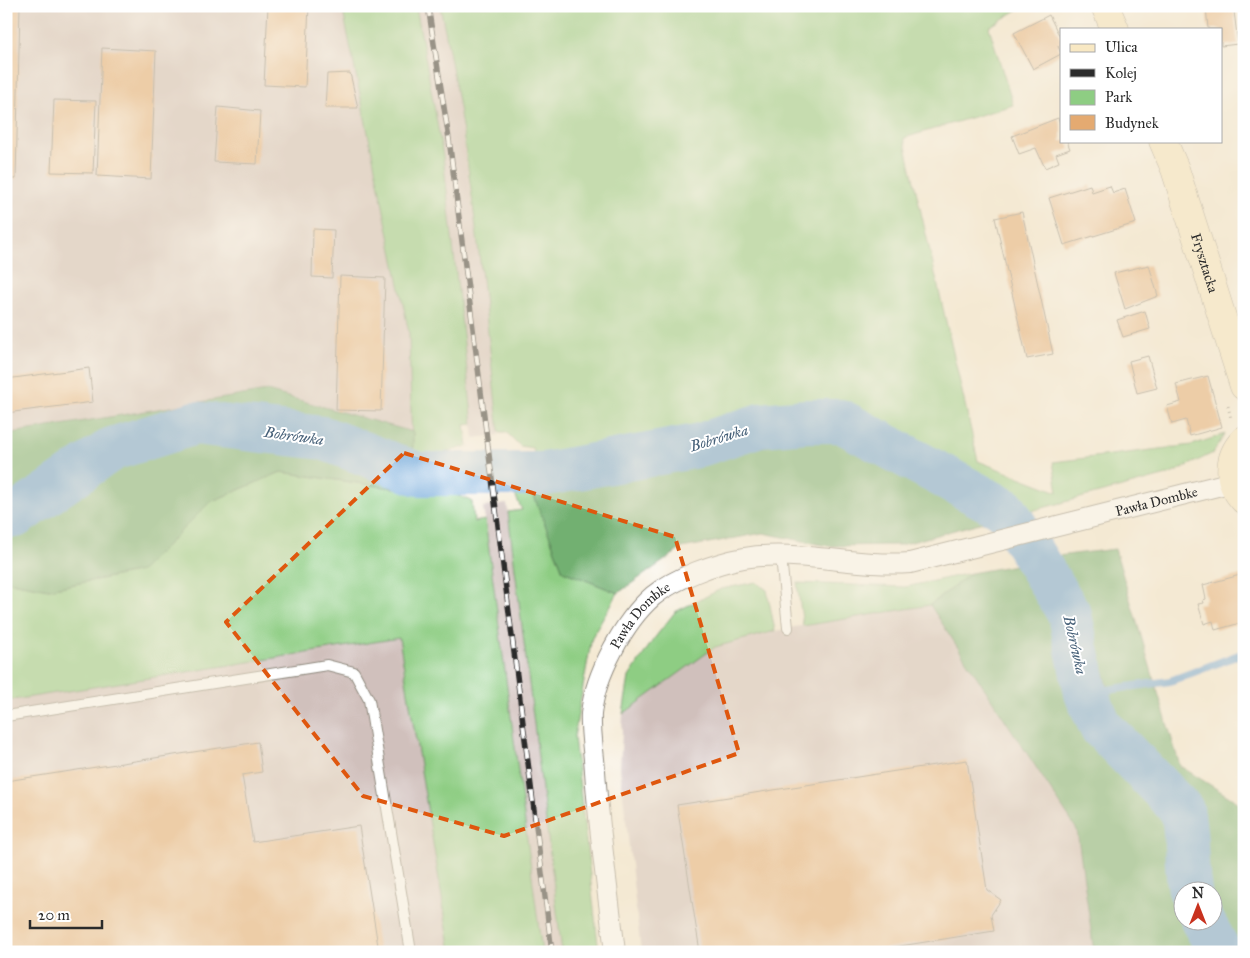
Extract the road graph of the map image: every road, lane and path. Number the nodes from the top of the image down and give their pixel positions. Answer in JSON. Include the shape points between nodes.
{"nodes":[{"id":1,"x":1105,"y":6,"type":"edge"},
{"id":2,"x":1115,"y":28,"type":"edge"},
{"id":3,"x":1163,"y":142,"type":"edge"},
{"id":4,"x":1244,"y":386,"type":"edge"},
{"id":5,"x":1244,"y":440,"type":"edge"},
{"id":6,"x":1238,"y":491,"type":"edge"},
{"id":7,"x":780,"y":556,"type":"junction"},
{"id":8,"x":788,"y":628,"type":"dead end"},
{"id":9,"x":6,"y":716,"type":"edge"},
{"id":10,"x":411,"y":952,"type":"edge"},
{"id":11,"x":616,"y":952,"type":"edge"}],
"edges":[{"from":1,"to":2,"type":"street"},
{"from":3,"to":4,"type":"street","name":"Frysztacka","via":[[1175,169]]},
{"from":5,"to":6,"type":"street","via":[[1233,457],[1231,470]]},
{"from":6,"to":7,"type":"street","name":"Pawła Dombke","via":[[1081,521],[910,563],[884,565]]},
{"from":7,"to":8,"type":"lane"},
{"from":7,"to":11,"type":"street","name":"Pawła Dombke","via":[[744,558],[698,570],[654,596],[618,638],[597,686],[591,715],[598,807]]},
{"from":9,"to":10,"type":"lane","via":[[327,665],[354,672],[369,700]]}]}
